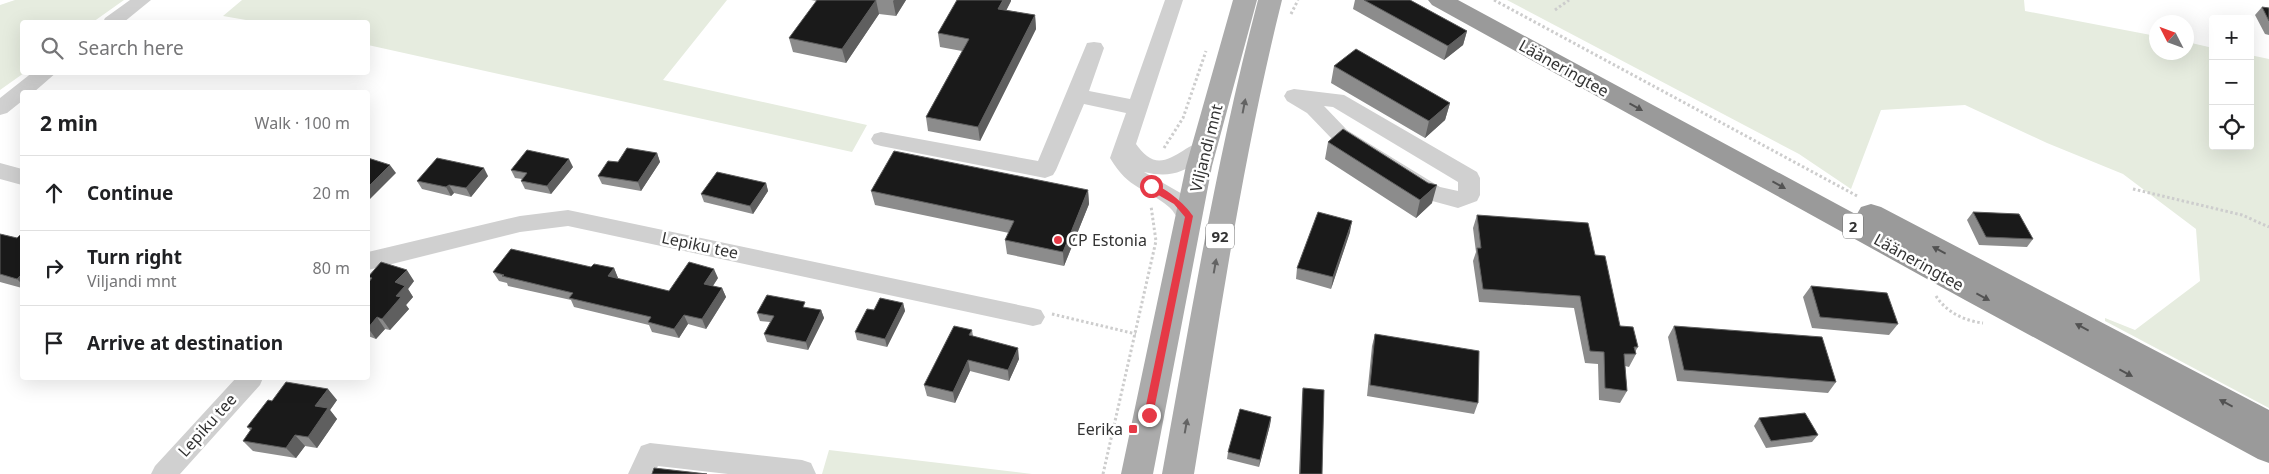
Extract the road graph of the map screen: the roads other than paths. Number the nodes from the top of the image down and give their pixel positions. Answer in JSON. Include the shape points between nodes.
{"nodes":[{"id":1,"x":142,"y":0,"type":"edge"},
{"id":2,"x":1174,"y":0,"type":"edge"},
{"id":3,"x":1245,"y":0,"type":"edge"},
{"id":4,"x":1440,"y":0,"type":"edge"},
{"id":5,"x":1475,"y":0,"type":"edge"},
{"id":6,"x":1280,"y":9,"type":"edge"},
{"id":7,"x":115,"y":20,"type":"edge"},
{"id":8,"x":1094,"y":48,"type":"dead end"},
{"id":9,"x":43,"y":75,"type":"edge"},
{"id":10,"x":24,"y":90,"type":"edge"},
{"id":11,"x":20,"y":93,"type":"edge"},
{"id":12,"x":1077,"y":96,"type":"junction"},
{"id":13,"x":1294,"y":96,"type":"joint"},
{"id":14,"x":0,"y":108,"type":"edge"},
{"id":15,"x":1138,"y":108,"type":"junction"},
{"id":16,"x":882,"y":139,"type":"dead end"},
{"id":17,"x":1205,"y":146,"type":"junction"},
{"id":18,"x":0,"y":171,"type":"edge"},
{"id":19,"x":20,"y":176,"type":"edge"},
{"id":20,"x":1153,"y":177,"type":"junction"},
{"id":21,"x":1189,"y":216,"type":"junction"},
{"id":22,"x":370,"y":261,"type":"edge"},
{"id":23,"x":1033,"y":317,"type":"road end"},
{"id":24,"x":249,"y":380,"type":"edge"},
{"id":25,"x":2269,"y":425,"type":"edge"},
{"id":26,"x":2269,"y":449,"type":"edge"},
{"id":27,"x":164,"y":474,"type":"edge"},
{"id":28,"x":641,"y":474,"type":"edge"},
{"id":29,"x":802,"y":474,"type":"edge"},
{"id":30,"x":1137,"y":474,"type":"edge"},
{"id":31,"x":1178,"y":474,"type":"edge"}],
"edges":[{"from":1,"to":7,"type":"street"},
{"from":2,"to":15,"type":"street"},
{"from":3,"to":17,"type":"main road","name":"Viljandi mnt","number":"92"},
{"from":4,"to":26,"type":"highway","name":"Lääneringtee","number":"2","one_way":true},
{"from":25,"to":5,"type":"highway","name":"Lääneringtee","number":"2","one_way":true},
{"from":31,"to":6,"type":"main road","name":"Viljandi mnt","number":"92","one_way":true,"via":[[1252,70]]},
{"from":8,"to":12,"type":"street"},
{"from":9,"to":10,"type":"street"},
{"from":11,"to":14,"type":"street"},
{"from":12,"to":15,"type":"street"},
{"from":12,"to":16,"type":"street","via":[[1045,170]]},
{"from":13,"to":13,"type":"street","via":[[1314,108],[1340,135],[1433,193],[1458,200],[1469,195],[1469,178],[1337,100]]},
{"from":15,"to":20,"type":"street","via":[[1121,158],[1128,170]]},
{"from":17,"to":20,"type":"street"},
{"from":17,"to":21,"type":"main road","name":"Viljandi mnt","number":"92"},
{"from":18,"to":19,"type":"street"},
{"from":20,"to":21,"type":"street"},
{"from":21,"to":30,"type":"main road","name":"Viljandi mnt","number":"92"},
{"from":22,"to":23,"type":"street","name":"Lepiku tee","via":[[520,224],[568,218]]},
{"from":24,"to":27,"type":"street","name":"Lepiku tee"},
{"from":28,"to":29,"type":"street","via":[[650,454],[802,471]]}]}
